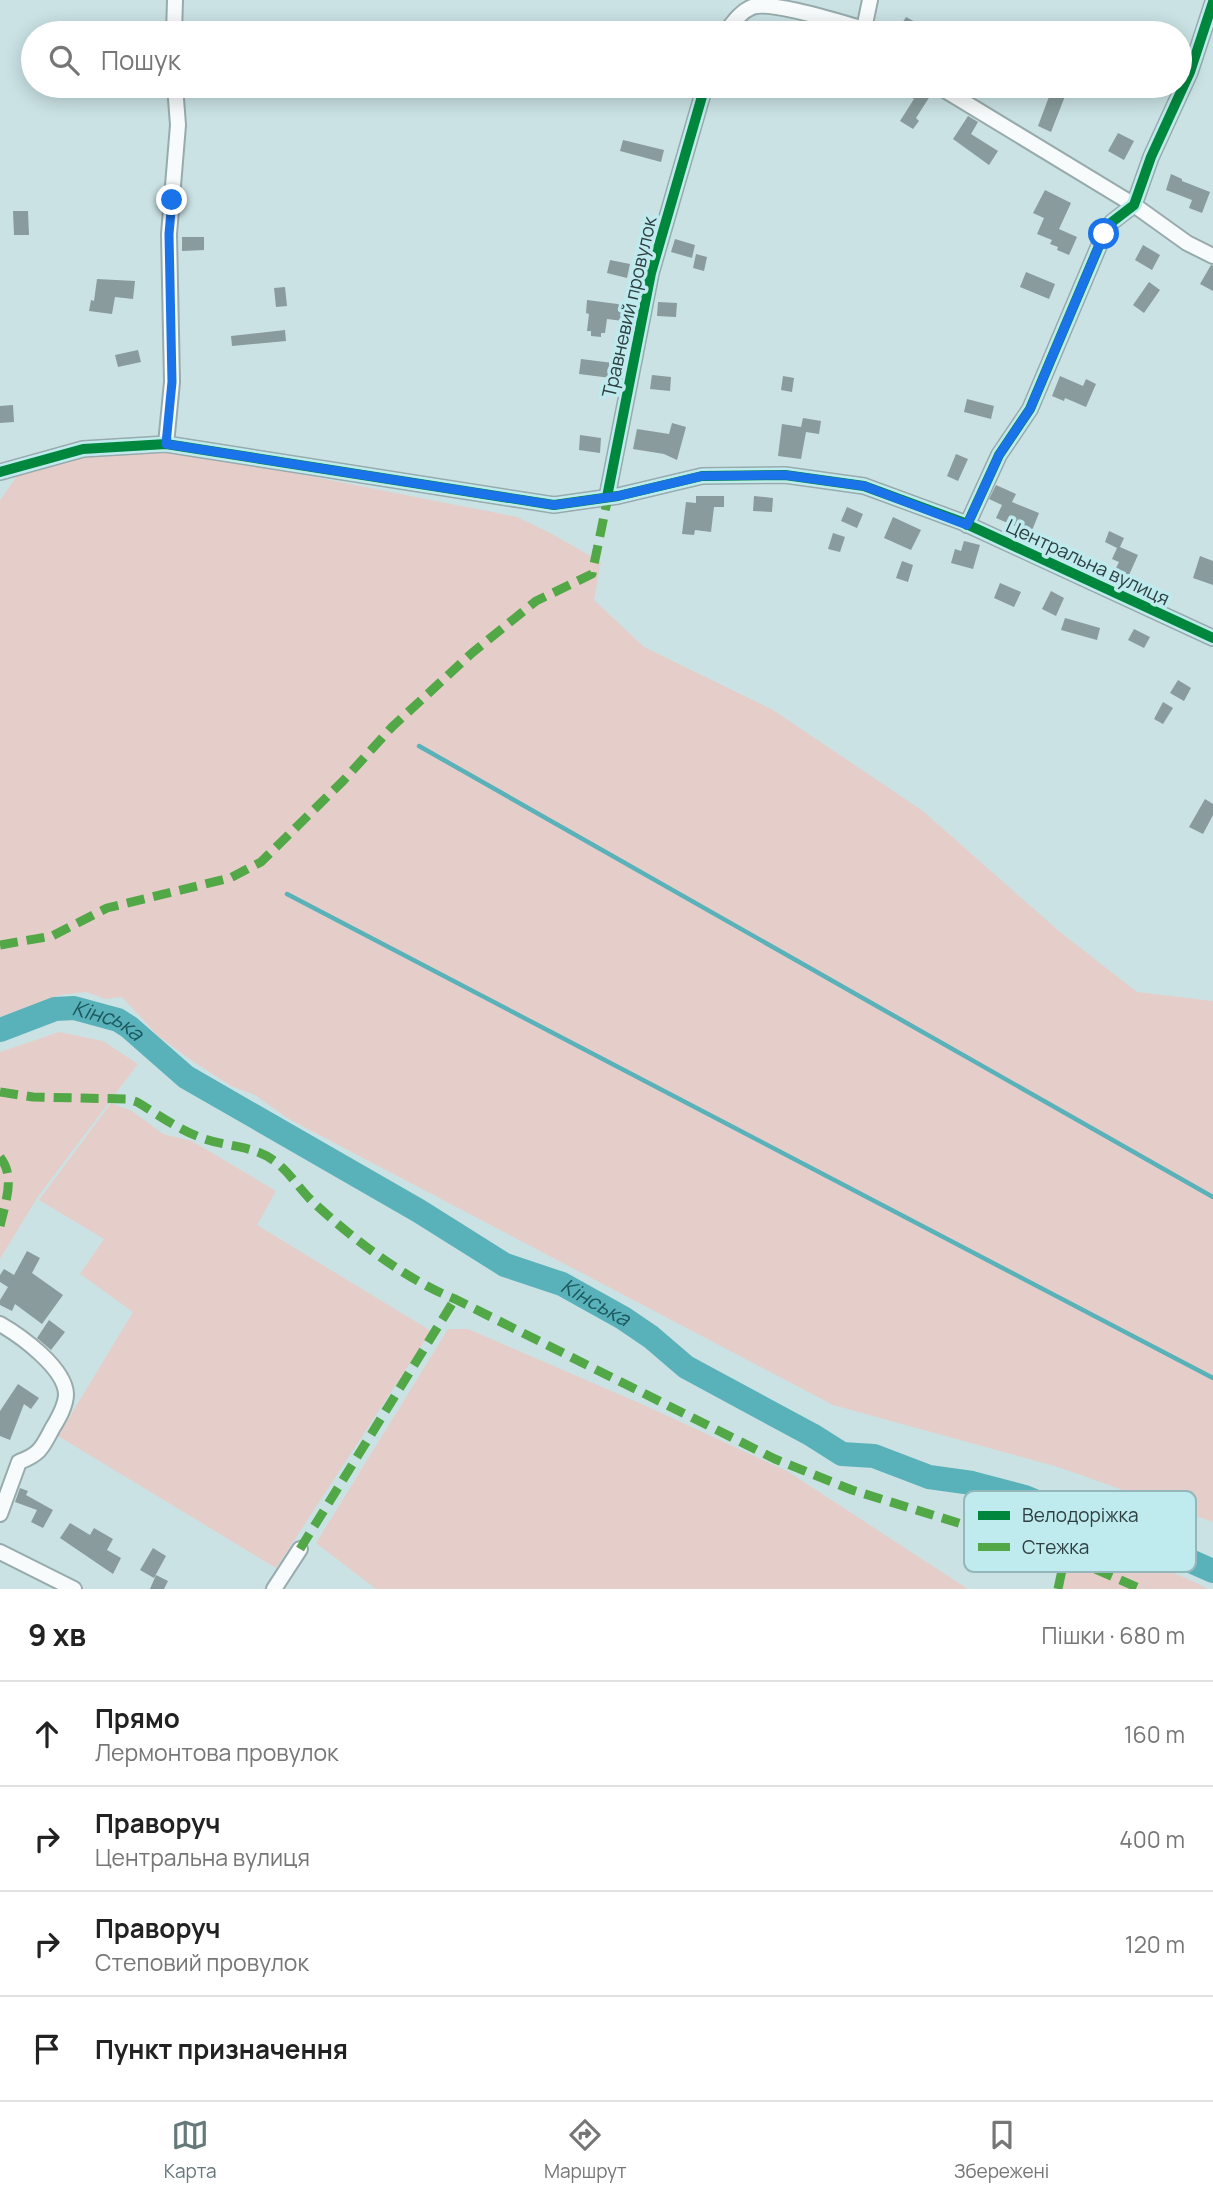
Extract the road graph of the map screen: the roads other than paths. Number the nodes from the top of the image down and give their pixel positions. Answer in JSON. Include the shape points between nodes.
{"nodes":[{"id":1,"x":175,"y":0,"type":"edge"},
{"id":2,"x":870,"y":0,"type":"edge"},
{"id":3,"x":1213,"y":2,"type":"edge"},
{"id":4,"x":174,"y":21,"type":"edge"},
{"id":5,"x":734,"y":21,"type":"edge"},
{"id":6,"x":830,"y":21,"type":"edge"},
{"id":7,"x":867,"y":21,"type":"edge"},
{"id":8,"x":1192,"y":66,"type":"edge"},
{"id":9,"x":176,"y":98,"type":"edge"},
{"id":10,"x":702,"y":98,"type":"edge"},
{"id":11,"x":958,"y":98,"type":"edge"},
{"id":12,"x":1178,"y":98,"type":"edge"},
{"id":13,"x":1134,"y":205,"type":"junction"},
{"id":14,"x":1213,"y":256,"type":"edge"},
{"id":15,"x":166,"y":444,"type":"junction"},
{"id":16,"x":0,"y":472,"type":"edge"},
{"id":17,"x":607,"y":497,"type":"junction"},
{"id":18,"x":967,"y":525,"type":"junction"},
{"id":19,"x":1213,"y":638,"type":"edge"},
{"id":20,"x":0,"y":1324,"type":"edge"},
{"id":21,"x":0,"y":1514,"type":"edge"},
{"id":22,"x":300,"y":1549,"type":"dead end"},
{"id":23,"x":0,"y":1552,"type":"edge"},
{"id":24,"x":74,"y":1589,"type":"edge"},
{"id":25,"x":274,"y":1589,"type":"edge"}],
"edges":[{"from":1,"to":4,"type":"street"},
{"from":2,"to":7,"type":"street"},
{"from":3,"to":8,"type":"street"},
{"from":5,"to":6,"type":"street","via":[[754,6],[776,6]]},
{"from":9,"to":15,"type":"street","via":[[169,234],[172,382]]},
{"from":10,"to":17,"type":"street","name":"Травневий провулок","via":[[651,273]]},
{"from":11,"to":13,"type":"street"},
{"from":12,"to":13,"type":"street"},
{"from":13,"to":14,"type":"street"},
{"from":13,"to":18,"type":"street","via":[[1104,234],[1030,409],[999,455]]},
{"from":15,"to":16,"type":"street","name":"Центральна вулиця","via":[[83,449]]},
{"from":15,"to":17,"type":"street","name":"Центральна вулиця","via":[[554,505]]},
{"from":17,"to":18,"type":"street","name":"Центральна вулиця","via":[[702,476],[785,475],[864,486]]},
{"from":18,"to":19,"type":"street","name":"Центральна вулиця"},
{"from":20,"to":21,"type":"street","via":[[43,1358],[66,1392],[44,1443],[33,1458],[19,1462]]},
{"from":22,"to":25,"type":"street"},
{"from":23,"to":24,"type":"street"}]}
